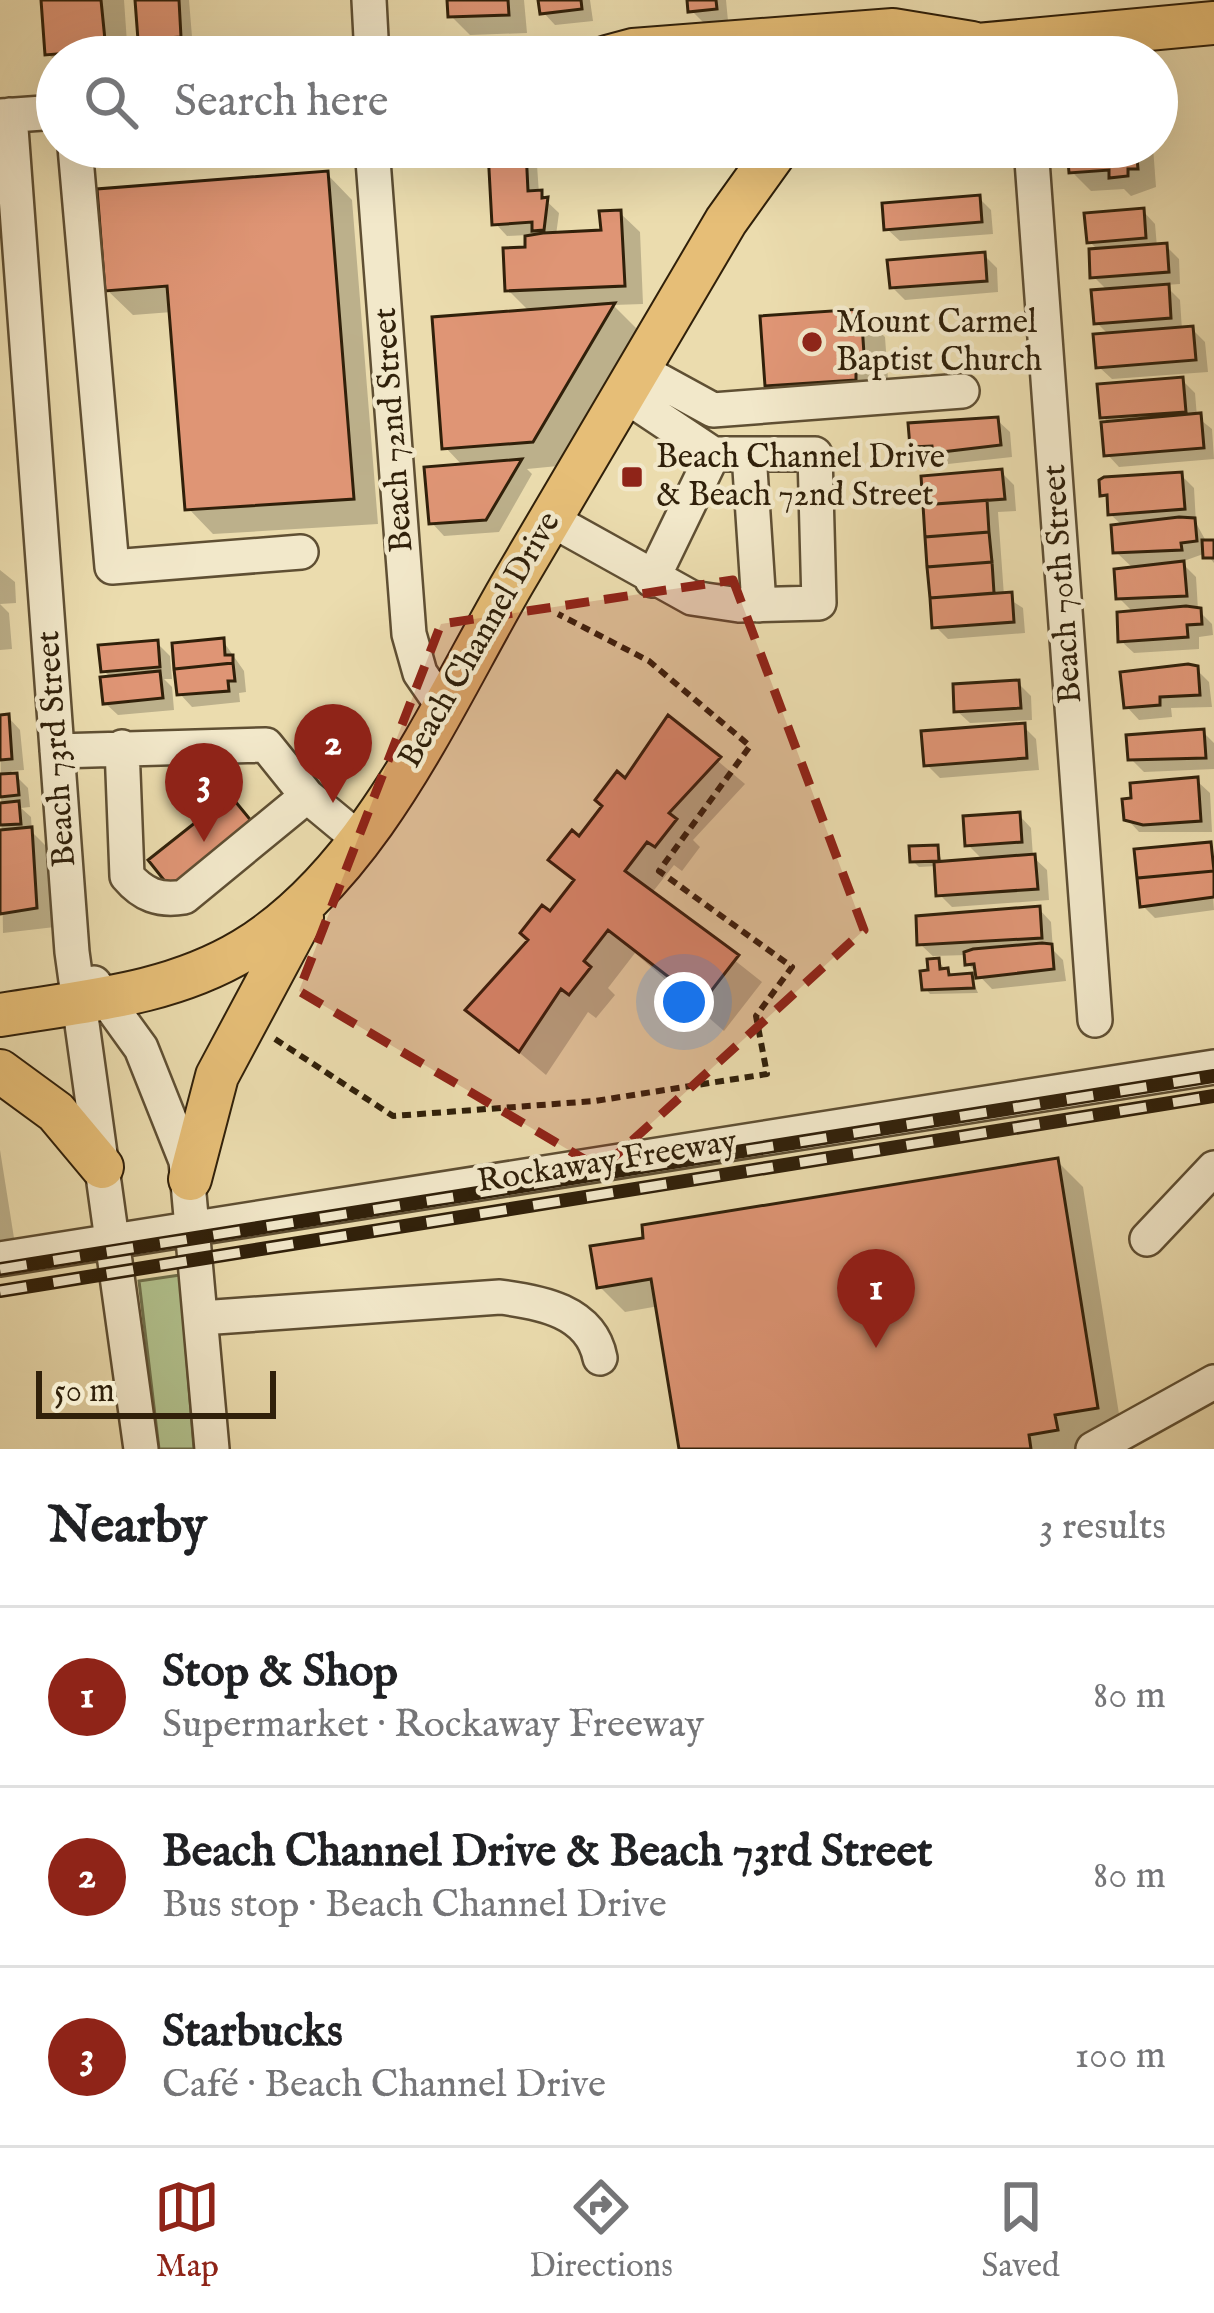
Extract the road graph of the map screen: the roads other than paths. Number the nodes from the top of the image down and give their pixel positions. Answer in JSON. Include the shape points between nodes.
{"nodes":[{"id":1,"x":369,"y":0,"type":"edge"},
{"id":2,"x":1214,"y":22,"type":"edge"},
{"id":3,"x":371,"y":36,"type":"edge"},
{"id":4,"x":815,"y":36,"type":"edge"},
{"id":5,"x":929,"y":36,"type":"edge"},
{"id":6,"x":1107,"y":36,"type":"edge"},
{"id":7,"x":36,"y":114,"type":"edge"},
{"id":8,"x":5,"y":116,"type":"edge"},
{"id":9,"x":77,"y":168,"type":"edge"},
{"id":10,"x":374,"y":168,"type":"edge"},
{"id":11,"x":762,"y":168,"type":"edge"},
{"id":12,"x":1033,"y":168,"type":"edge"},
{"id":13,"x":631,"y":382,"type":"junction"},
{"id":14,"x":962,"y":391,"type":"dead end"},
{"id":15,"x":713,"y":454,"type":"junction"},
{"id":16,"x":749,"y":454,"type":"junction"},
{"id":17,"x":550,"y":519,"type":"junction"},
{"id":18,"x":301,"y":551,"type":"dead end"},
{"id":19,"x":652,"y":580,"type":"junction"},
{"id":20,"x":759,"y":605,"type":"junction"},
{"id":21,"x":442,"y":705,"type":"junction"},
{"id":22,"x":122,"y":747,"type":"junction"},
{"id":23,"x":57,"y":751,"type":"junction"},
{"id":24,"x":307,"y":796,"type":"junction"},
{"id":25,"x":360,"y":840,"type":"junction"},
{"id":26,"x":310,"y":902,"type":"junction"},
{"id":27,"x":94,"y":1001,"type":"junction"},
{"id":28,"x":0,"y":1015,"type":"edge"},
{"id":29,"x":1095,"y":1020,"type":"dead end"},
{"id":30,"x":1214,"y":1067,"type":"edge"},
{"id":31,"x":0,"y":1071,"type":"edge"},
{"id":32,"x":102,"y":1167,"type":"junction"},
{"id":33,"x":1214,"y":1168,"type":"edge"},
{"id":34,"x":190,"y":1179,"type":"junction"},
{"id":35,"x":194,"y":1228,"type":"junction"},
{"id":36,"x":1148,"y":1239,"type":"dead end"},
{"id":37,"x":113,"y":1240,"type":"junction"},
{"id":38,"x":0,"y":1259,"type":"edge"},
{"id":39,"x":201,"y":1318,"type":"junction"},
{"id":40,"x":600,"y":1358,"type":"dead end"},
{"id":41,"x":1214,"y":1382,"type":"edge"},
{"id":42,"x":141,"y":1449,"type":"edge"},
{"id":43,"x":212,"y":1449,"type":"edge"},
{"id":44,"x":1094,"y":1449,"type":"edge"}],
"edges":[{"from":1,"to":3,"type":"street"},
{"from":2,"to":6,"type":"main road"},
{"from":4,"to":5,"type":"main road","via":[[893,30]]},
{"from":7,"to":8,"type":"street"},
{"from":8,"to":23,"type":"street","name":"Beach 73rd Street"},
{"from":9,"to":18,"type":"street","via":[[112,567]]},
{"from":10,"to":21,"type":"street","name":"Beach 72nd Street","via":[[409,634],[419,673]]},
{"from":11,"to":13,"type":"main road","name":"Beach Channel Drive"},
{"from":12,"to":29,"type":"street","name":"Beach 70th Street"},
{"from":13,"to":14,"type":"street","via":[[713,410]]},
{"from":13,"to":15,"type":"street"},
{"from":13,"to":17,"type":"main road","name":"Beach Channel Drive"},
{"from":15,"to":16,"type":"street"},
{"from":15,"to":19,"type":"street"},
{"from":16,"to":20,"type":"street"},
{"from":16,"to":20,"type":"street","via":[[815,454],[819,603]]},
{"from":17,"to":19,"type":"street"},
{"from":17,"to":21,"type":"main road","name":"Beach Channel Drive"},
{"from":19,"to":20,"type":"street","via":[[703,601]]},
{"from":21,"to":25,"type":"main road","name":"Beach Channel Drive"},
{"from":22,"to":23,"type":"street"},
{"from":22,"to":24,"type":"street","via":[[266,745]]},
{"from":22,"to":24,"type":"street","via":[[127,876],[164,901],[184,897]]},
{"from":23,"to":27,"type":"street","name":"Beach 73rd Street","via":[[71,952]]},
{"from":24,"to":25,"type":"street"},
{"from":25,"to":26,"type":"main road","name":"Beach Channel Drive"},
{"from":26,"to":27,"type":"main road","name":"Beach Channel Drive","via":[[217,965]]},
{"from":26,"to":34,"type":"main road","via":[[224,1058]]},
{"from":27,"to":28,"type":"main road","name":"Beach Channel Drive"},
{"from":27,"to":32,"type":"street","name":"Beach 73rd Street"},
{"from":27,"to":34,"type":"street","name":"Beach 73rd Street","via":[[141,1048]]},
{"from":30,"to":35,"type":"street","name":"Rockaway Freeway"},
{"from":31,"to":32,"type":"main road","via":[[56,1112]]},
{"from":32,"to":37,"type":"street","name":"Beach 73rd Street"},
{"from":33,"to":36,"type":"street"},
{"from":34,"to":35,"type":"street","name":"Beach 73rd Street"},
{"from":35,"to":37,"type":"street","name":"Rockaway Freeway"},
{"from":35,"to":39,"type":"street","name":"Beach 73rd Street"},
{"from":37,"to":38,"type":"street","name":"Rockaway Freeway"},
{"from":37,"to":42,"type":"street","name":"Beach 73rd Street"},
{"from":39,"to":40,"type":"street","via":[[500,1297],[573,1318],[592,1335]]},
{"from":39,"to":43,"type":"street","name":"Beach 73rd Street"},
{"from":41,"to":44,"type":"street"}]}
